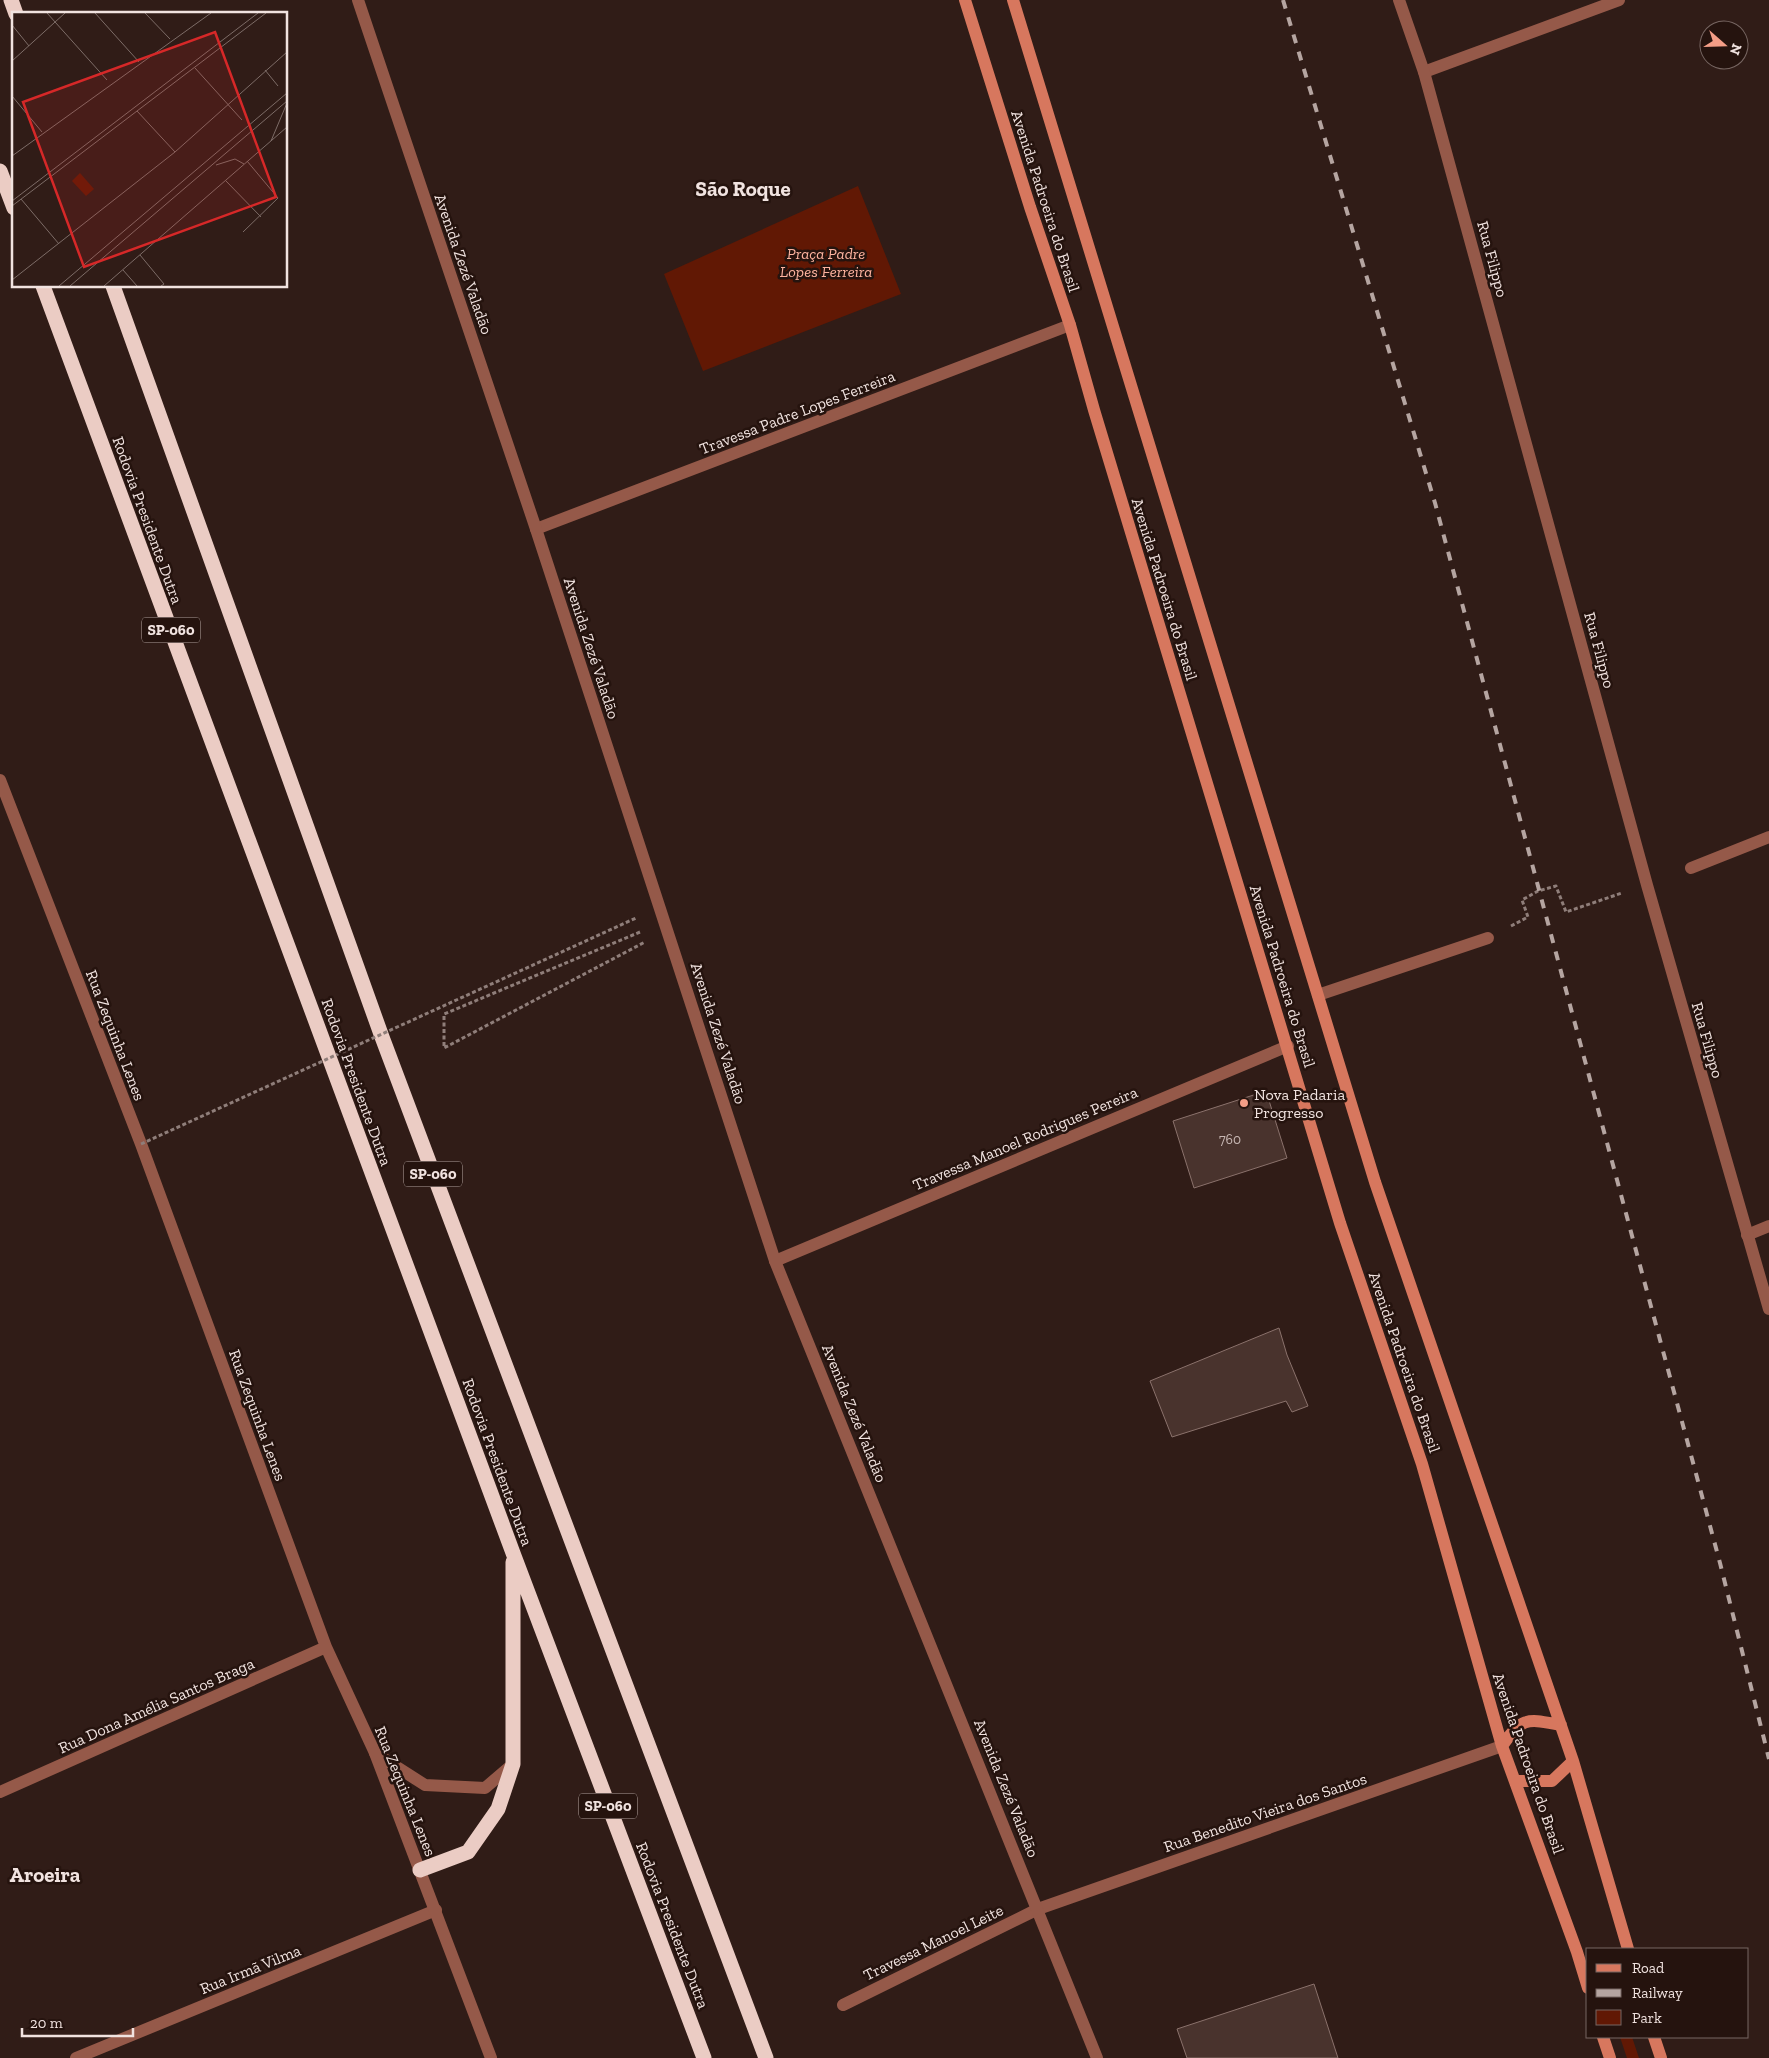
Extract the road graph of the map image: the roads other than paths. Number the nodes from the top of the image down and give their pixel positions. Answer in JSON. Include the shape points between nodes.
{"nodes":[{"id":1,"x":11,"y":0,"type":"edge"},
{"id":2,"x":358,"y":0,"type":"edge"},
{"id":3,"x":966,"y":0,"type":"edge"},
{"id":4,"x":1013,"y":0,"type":"edge"},
{"id":5,"x":1399,"y":0,"type":"edge"},
{"id":6,"x":1619,"y":0,"type":"edge"},
{"id":7,"x":15,"y":12,"type":"edge"},
{"id":8,"x":1424,"y":72,"type":"junction"},
{"id":9,"x":0,"y":171,"type":"edge"},
{"id":10,"x":12,"y":203,"type":"edge"},
{"id":11,"x":44,"y":288,"type":"edge"},
{"id":12,"x":114,"y":288,"type":"edge"},
{"id":13,"x":1070,"y":325,"type":"junction"},
{"id":14,"x":536,"y":529,"type":"junction"},
{"id":15,"x":0,"y":780,"type":"edge"},
{"id":16,"x":1769,"y":837,"type":"edge"},
{"id":17,"x":1691,"y":868,"type":"dead end"},
{"id":18,"x":1488,"y":938,"type":"road end"},
{"id":19,"x":1318,"y":995,"type":"junction"},
{"id":20,"x":1288,"y":1046,"type":"junction"},
{"id":21,"x":1769,"y":1226,"type":"edge"},
{"id":22,"x":1747,"y":1235,"type":"junction"},
{"id":23,"x":776,"y":1261,"type":"junction"},
{"id":24,"x":1769,"y":1308,"type":"edge"},
{"id":25,"x":512,"y":1553,"type":"junction"},
{"id":26,"x":326,"y":1647,"type":"junction"},
{"id":27,"x":1561,"y":1725,"type":"junction"},
{"id":28,"x":1502,"y":1746,"type":"junction"},
{"id":29,"x":375,"y":1753,"type":"junction"},
{"id":30,"x":1573,"y":1761,"type":"junction"},
{"id":31,"x":513,"y":1764,"type":"junction"},
{"id":32,"x":1516,"y":1781,"type":"junction"},
{"id":33,"x":0,"y":1792,"type":"edge"},
{"id":34,"x":420,"y":1870,"type":"junction"},
{"id":35,"x":1038,"y":1909,"type":"junction"},
{"id":36,"x":436,"y":1910,"type":"junction"},
{"id":37,"x":1628,"y":1948,"type":"edge"},
{"id":38,"x":1586,"y":1982,"type":"edge"},
{"id":39,"x":843,"y":2005,"type":"dead end"},
{"id":40,"x":1603,"y":2038,"type":"edge"},
{"id":41,"x":1654,"y":2038,"type":"edge"},
{"id":42,"x":76,"y":2058,"type":"edge"},
{"id":43,"x":491,"y":2058,"type":"edge"},
{"id":44,"x":704,"y":2058,"type":"edge"},
{"id":45,"x":766,"y":2058,"type":"edge"},
{"id":46,"x":1097,"y":2058,"type":"edge"},
{"id":47,"x":1610,"y":2058,"type":"edge"},
{"id":48,"x":1661,"y":2058,"type":"edge"}],
"edges":[{"from":1,"to":7,"type":"highway"},
{"from":2,"to":14,"type":"street","name":"Avenida Zezé Valadão"},
{"from":3,"to":13,"type":"main road","name":"Avenida Padroeira do Brasil"},
{"from":4,"to":19,"type":"main road","name":"Avenida Padroeira do Brasil"},
{"from":5,"to":8,"type":"street","name":"Rua Filippo"},
{"from":6,"to":8,"type":"street"},
{"from":8,"to":22,"type":"street","name":"Rua Filippo","via":[[1647,885]]},
{"from":9,"to":10,"type":"highway"},
{"from":11,"to":25,"type":"highway","name":"Rodovia Presidente Dutra","number":"SP-060"},
{"from":12,"to":45,"type":"highway","number":"SP-060","via":[[382,1037]]},
{"from":13,"to":14,"type":"street","name":"Travessa Padre Lopes Ferreira"},
{"from":13,"to":20,"type":"main road","name":"Avenida Padroeira do Brasil","via":[[1244,910]]},
{"from":14,"to":23,"type":"street","name":"Avenida Zezé Valadão"},
{"from":15,"to":26,"type":"street","name":"Rua Zequinha Lenes","via":[[141,1144]]},
{"from":16,"to":17,"type":"street"},
{"from":18,"to":19,"type":"street"},
{"from":19,"to":27,"type":"main road","name":"Avenida Padroeira do Brasil","via":[[1375,1182]]},
{"from":20,"to":23,"type":"street","name":"Travessa Manoel Rodrigues Pereira"},
{"from":20,"to":28,"type":"main road","name":"Avenida Padroeira do Brasil","via":[[1340,1223],[1422,1464]]},
{"from":21,"to":22,"type":"street"},
{"from":22,"to":24,"type":"street","name":"Rua Filippo"},
{"from":23,"to":35,"type":"street","name":"Avenida Zezé Valadão"},
{"from":25,"to":31,"type":"highway"},
{"from":25,"to":44,"type":"highway","name":"Rodovia Presidente Dutra","number":"SP-060"},
{"from":26,"to":29,"type":"street","name":"Rua Zequinha Lenes"},
{"from":26,"to":33,"type":"street","name":"Rua Dona Amélia Santos Braga"},
{"from":27,"to":28,"type":"main road","via":[[1533,1720],[1523,1723],[1515,1728]]},
{"from":27,"to":30,"type":"main road","name":"Avenida Padroeira do Brasil"},
{"from":28,"to":32,"type":"main road","name":"Avenida Padroeira do Brasil"},
{"from":28,"to":35,"type":"street","name":"Rua Benedito Vieira dos Santos"},
{"from":29,"to":31,"type":"street","via":[[425,1785],[485,1788]]},
{"from":29,"to":34,"type":"street","name":"Rua Zequinha Lenes"},
{"from":30,"to":32,"type":"main road","via":[[1552,1781]]},
{"from":30,"to":37,"type":"main road","name":"Avenida Padroeira do Brasil"},
{"from":31,"to":34,"type":"highway","via":[[498,1809],[468,1852]]},
{"from":32,"to":38,"type":"main road","name":"Avenida Padroeira do Brasil"},
{"from":34,"to":36,"type":"street","name":"Rua Zequinha Lenes"},
{"from":35,"to":39,"type":"street","name":"Travessa Manoel Leite"},
{"from":35,"to":46,"type":"street","name":"Avenida Zezé Valadão"},
{"from":36,"to":42,"type":"street","name":"Rua Irmã Vilma"},
{"from":36,"to":43,"type":"street","name":"Rua Zequinha Lenes"},
{"from":40,"to":47,"type":"main road"},
{"from":41,"to":48,"type":"main road"}]}
